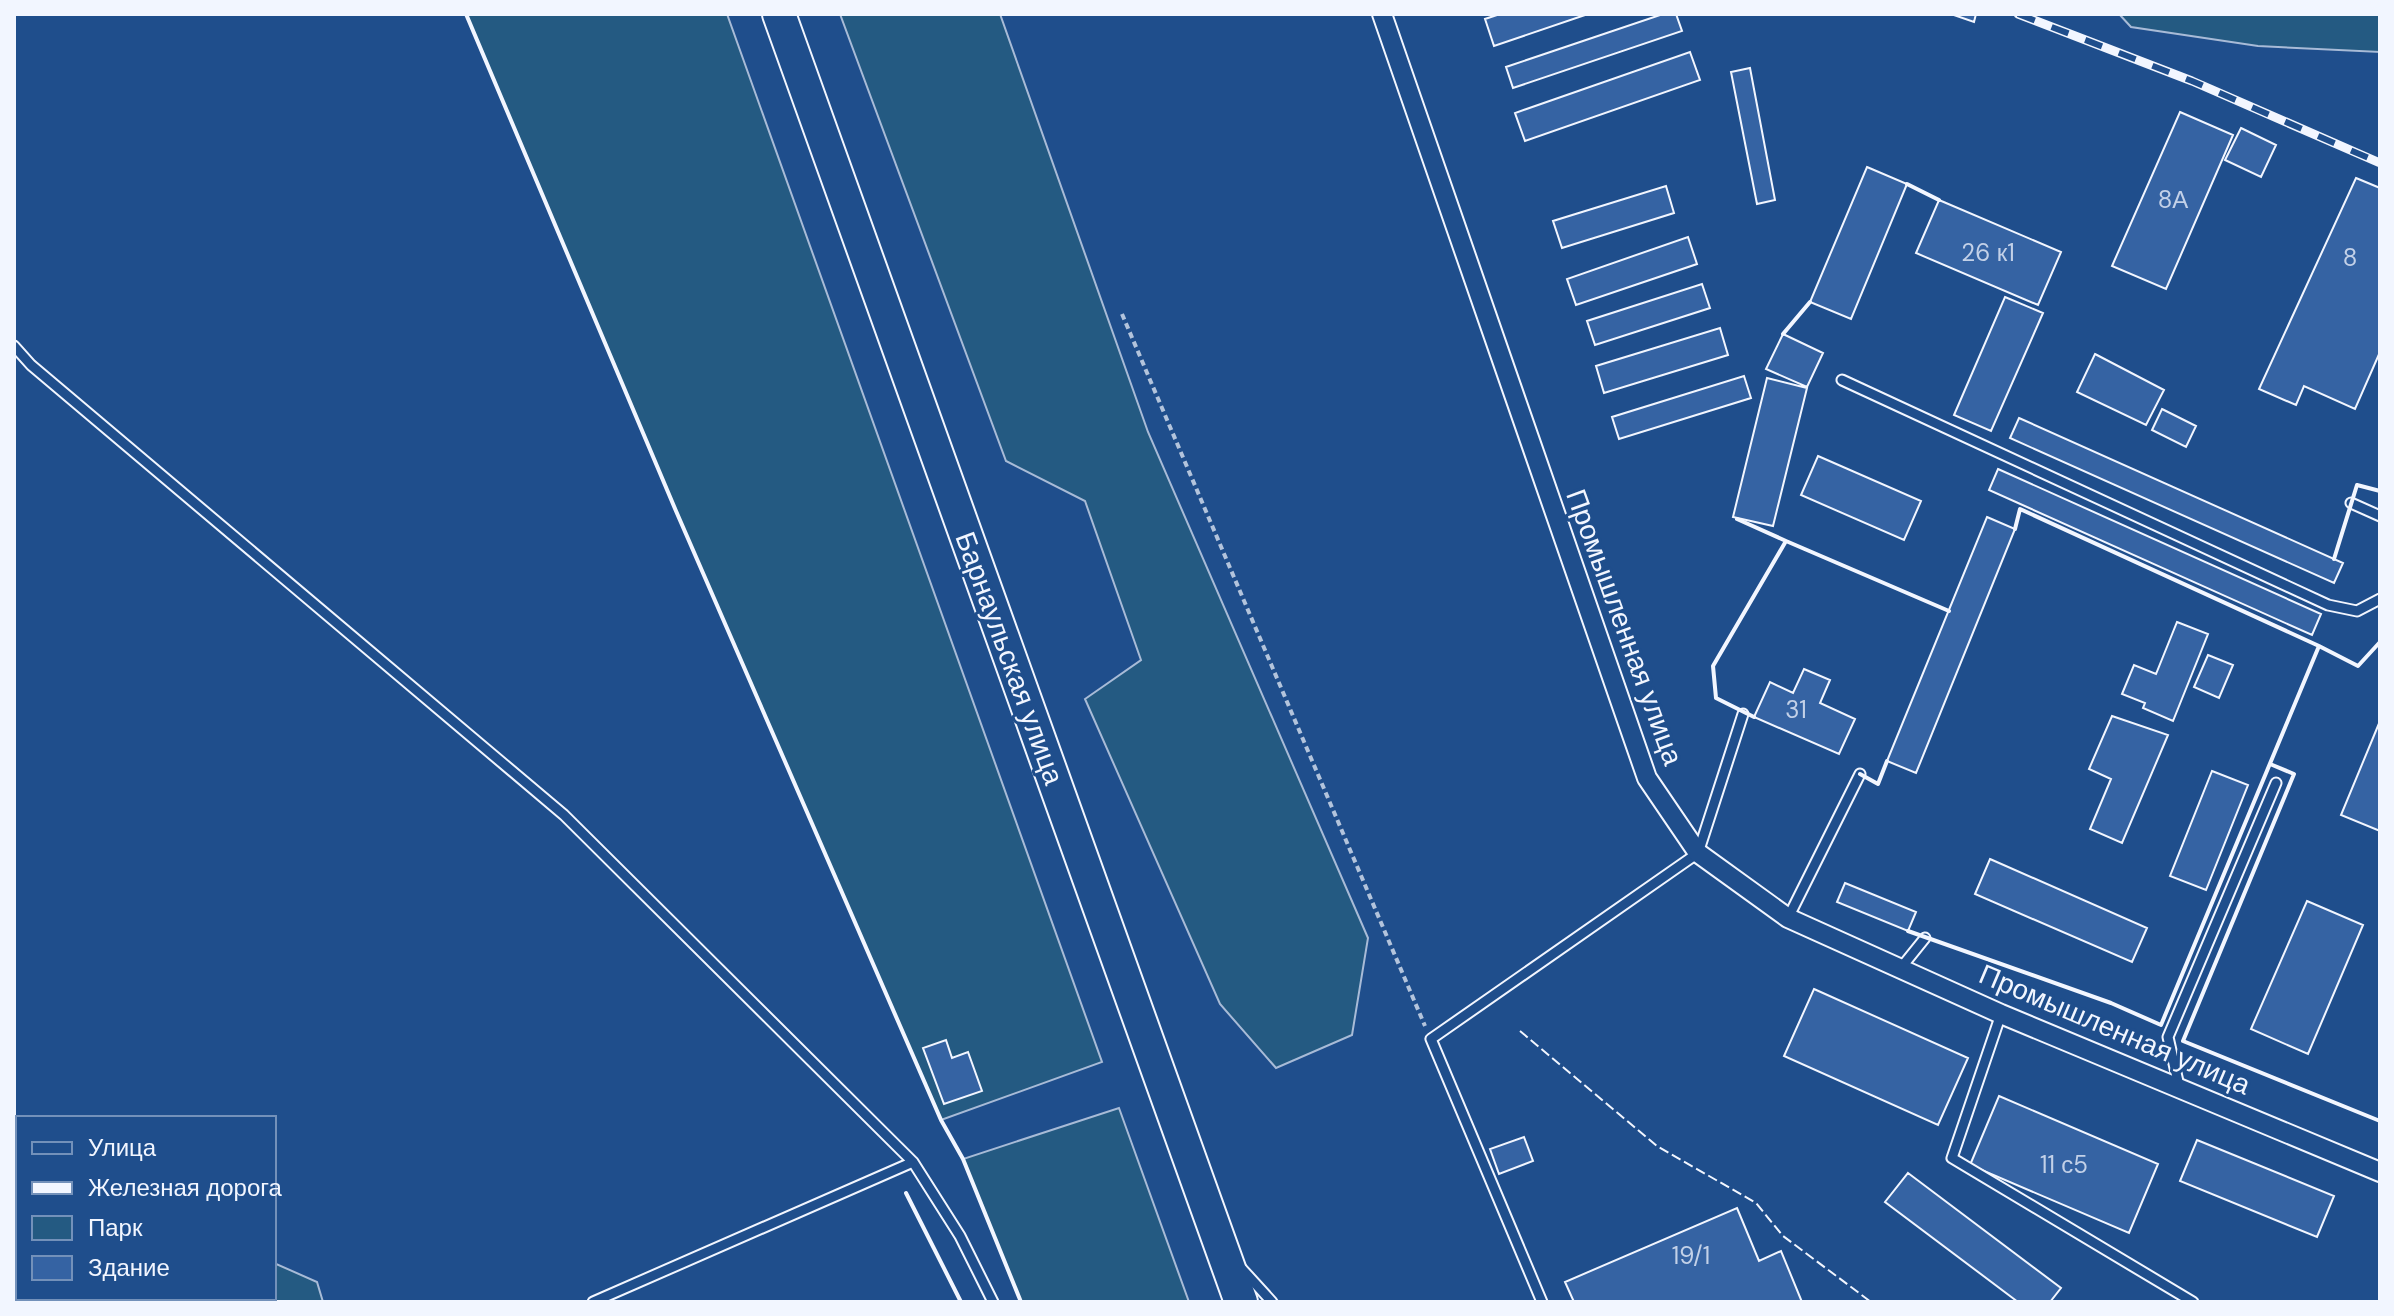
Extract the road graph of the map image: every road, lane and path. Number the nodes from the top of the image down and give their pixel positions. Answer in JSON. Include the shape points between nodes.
{"nodes":[{"id":1,"x":779,"y":14,"type":"edge"},
{"id":2,"x":1382,"y":14,"type":"edge"},
{"id":3,"x":1122,"y":314,"type":"dead end"},
{"id":4,"x":14,"y":346,"type":"edge"},
{"id":5,"x":1842,"y":380,"type":"dead end"},
{"id":6,"x":2351,"y":503,"type":"dead end"},
{"id":7,"x":2380,"y":516,"type":"edge"},
{"id":8,"x":2380,"y":599,"type":"edge"},
{"id":9,"x":1743,"y":714,"type":"dead end"},
{"id":10,"x":1860,"y":774,"type":"dead end"},
{"id":11,"x":2276,"y":783,"type":"dead end"},
{"id":12,"x":1698,"y":853,"type":"junction"},
{"id":13,"x":1788,"y":918,"type":"junction"},
{"id":14,"x":1925,"y":938,"type":"dead end"},
{"id":15,"x":1900,"y":969,"type":"junction"},
{"id":16,"x":2001,"y":1014,"type":"junction"},
{"id":17,"x":1431,"y":1039,"type":"junction"},
{"id":18,"x":2179,"y":1086,"type":"junction"},
{"id":19,"x":913,"y":1162,"type":"junction"},
{"id":20,"x":2380,"y":1172,"type":"edge"},
{"id":21,"x":1221,"y":1245,"type":"junction"},
{"id":22,"x":593,"y":1302,"type":"edge"},
{"id":23,"x":993,"y":1302,"type":"edge"},
{"id":24,"x":1241,"y":1302,"type":"edge"},
{"id":25,"x":1272,"y":1302,"type":"edge"},
{"id":26,"x":1542,"y":1302,"type":"edge"},
{"id":27,"x":2193,"y":1302,"type":"edge"}],
"edges":[{"from":1,"to":21,"type":"highway","name":"Барнаульская улица"},
{"from":2,"to":12,"type":"street","name":"Промышленная улица","via":[[1647,778]]},
{"from":3,"to":17,"type":"path"},
{"from":4,"to":19,"type":"lane","via":[[564,815]]},
{"from":5,"to":8,"type":"lane","via":[[2328,605],[2357,611]]},
{"from":6,"to":7,"type":"lane"},
{"from":9,"to":12,"type":"lane"},
{"from":10,"to":13,"type":"lane"},
{"from":11,"to":18,"type":"lane","via":[[2168,1037]]},
{"from":12,"to":13,"type":"street","name":"Промышленная улица"},
{"from":12,"to":17,"type":"lane"},
{"from":13,"to":15,"type":"street","name":"Промышленная улица"},
{"from":14,"to":15,"type":"lane"},
{"from":15,"to":16,"type":"street","name":"Промышленная улица"},
{"from":16,"to":18,"type":"street","name":"Промышленная улица"},
{"from":16,"to":27,"type":"lane","via":[[1952,1158]]},
{"from":17,"to":26,"type":"lane"},
{"from":18,"to":20,"type":"street","name":"Промышленная улица"},
{"from":19,"to":22,"type":"lane"},
{"from":19,"to":23,"type":"lane","via":[[960,1236]]},
{"from":21,"to":24,"type":"highway","name":"Барнаульская улица"},
{"from":21,"to":25,"type":"lane"}]}
